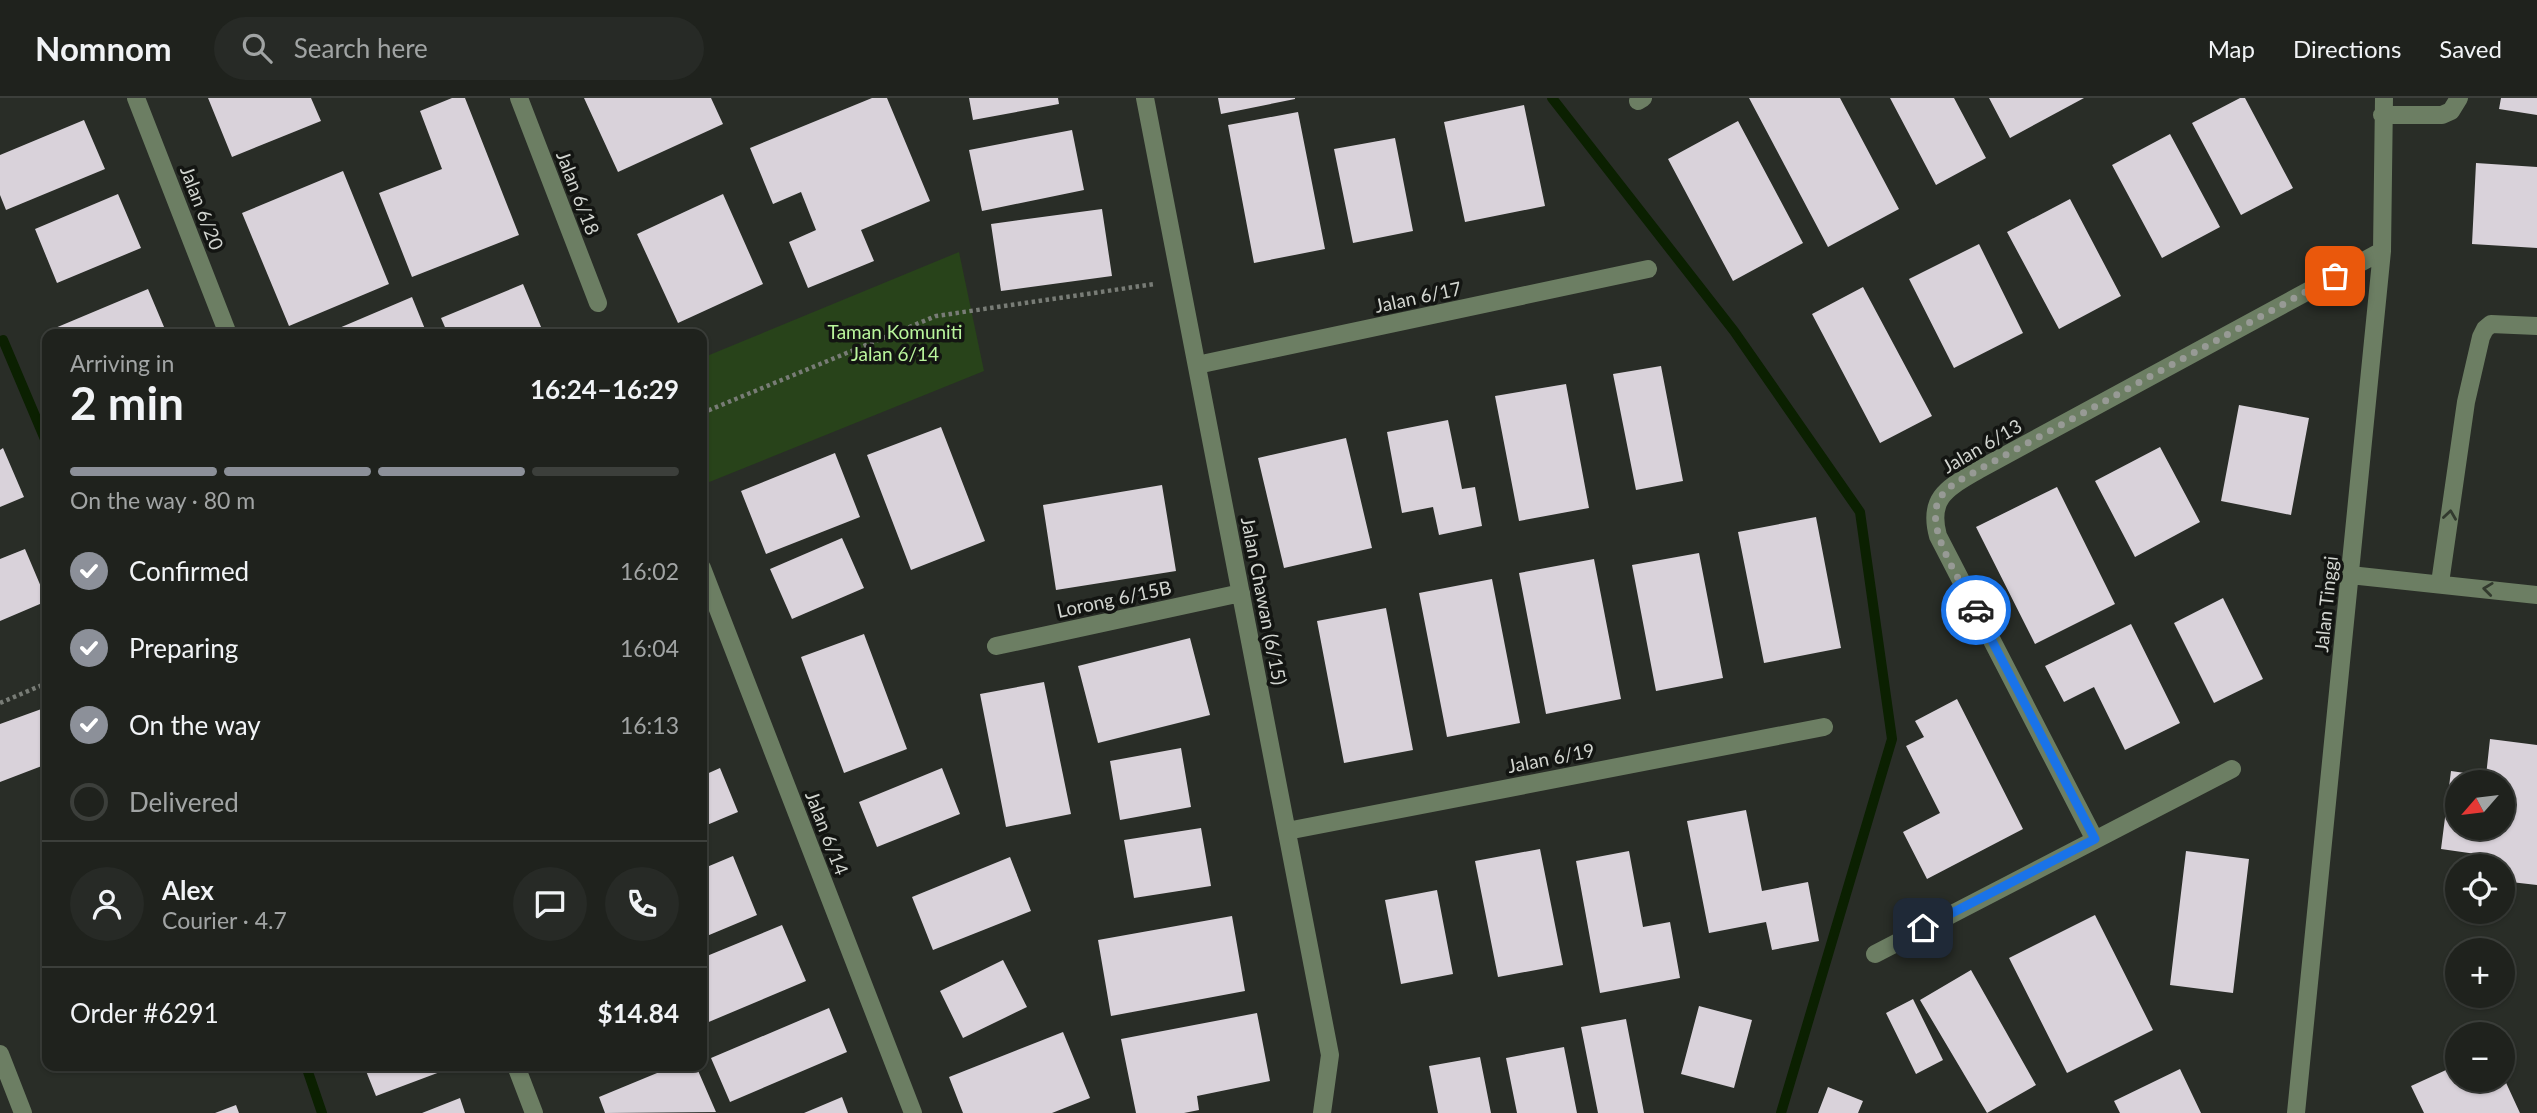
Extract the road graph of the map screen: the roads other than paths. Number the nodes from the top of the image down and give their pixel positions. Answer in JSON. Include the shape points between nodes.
{"nodes":[{"id":1,"x":136,"y":98,"type":"edge"},
{"id":2,"x":519,"y":98,"type":"edge"},
{"id":3,"x":1145,"y":98,"type":"edge"},
{"id":4,"x":2459,"y":98,"type":"edge"},
{"id":5,"x":2383,"y":107,"type":"edge"},
{"id":6,"x":2382,"y":251,"type":"junction"},
{"id":7,"x":1648,"y":270,"type":"dead end"},
{"id":8,"x":598,"y":303,"type":"dead end"},
{"id":9,"x":2537,"y":326,"type":"edge"},
{"id":10,"x":226,"y":329,"type":"edge"},
{"id":11,"x":1197,"y":365,"type":"junction"},
{"id":12,"x":2350,"y":575,"type":"junction"},
{"id":13,"x":707,"y":581,"type":"edge"},
{"id":14,"x":2440,"y":583,"type":"junction"},
{"id":15,"x":1241,"y":593,"type":"junction"},
{"id":16,"x":2537,"y":595,"type":"edge"},
{"id":17,"x":996,"y":646,"type":"dead end"},
{"id":18,"x":1824,"y":727,"type":"dead end"},
{"id":19,"x":2232,"y":769,"type":"dead end"},
{"id":20,"x":1287,"y":831,"type":"junction"},
{"id":21,"x":2095,"y":839,"type":"junction"},
{"id":22,"x":1875,"y":954,"type":"dead end"},
{"id":23,"x":0,"y":1054,"type":"edge"},
{"id":24,"x":518,"y":1071,"type":"edge"},
{"id":25,"x":23,"y":1113,"type":"edge"},
{"id":26,"x":534,"y":1113,"type":"edge"},
{"id":27,"x":913,"y":1113,"type":"edge"},
{"id":28,"x":1322,"y":1113,"type":"edge"},
{"id":29,"x":2297,"y":1113,"type":"edge"}],
"edges":[{"from":1,"to":10,"type":"street","name":"Jalan 6/20"},
{"from":2,"to":8,"type":"street","name":"Jalan 6/18"},
{"from":3,"to":11,"type":"street","name":"Jalan Chawan (6/15)"},
{"from":4,"to":5,"type":"street","via":[[2442,116]]},
{"from":5,"to":6,"type":"street","name":"Jalan Tinggi"},
{"from":6,"to":12,"type":"street","name":"Jalan Tinggi"},
{"from":6,"to":21,"type":"street","name":"Jalan 6/13","via":[[1980,469],[1952,485],[1938,501],[1934,522],[1938,536]]},
{"from":7,"to":11,"type":"street","name":"Jalan 6/17"},
{"from":14,"to":9,"type":"street","one_way":true,"via":[[2466,402],[2484,329],[2491,324]]},
{"from":11,"to":15,"type":"street","name":"Jalan Chawan (6/15)"},
{"from":12,"to":14,"type":"street"},
{"from":12,"to":29,"type":"street","name":"Jalan Tinggi"},
{"from":13,"to":27,"type":"street","name":"Jalan 6/14"},
{"from":16,"to":14,"type":"street","one_way":true},
{"from":15,"to":17,"type":"street","name":"Lorong 6/15B"},
{"from":15,"to":20,"type":"street","name":"Jalan Chawan (6/15)"},
{"from":18,"to":20,"type":"street","name":"Jalan 6/19"},
{"from":19,"to":21,"type":"street"},
{"from":20,"to":28,"type":"street","name":"Jalan Chawan (6/15)","via":[[1330,1055]]},
{"from":21,"to":22,"type":"street"},
{"from":23,"to":25,"type":"street"},
{"from":24,"to":26,"type":"street"}]}
